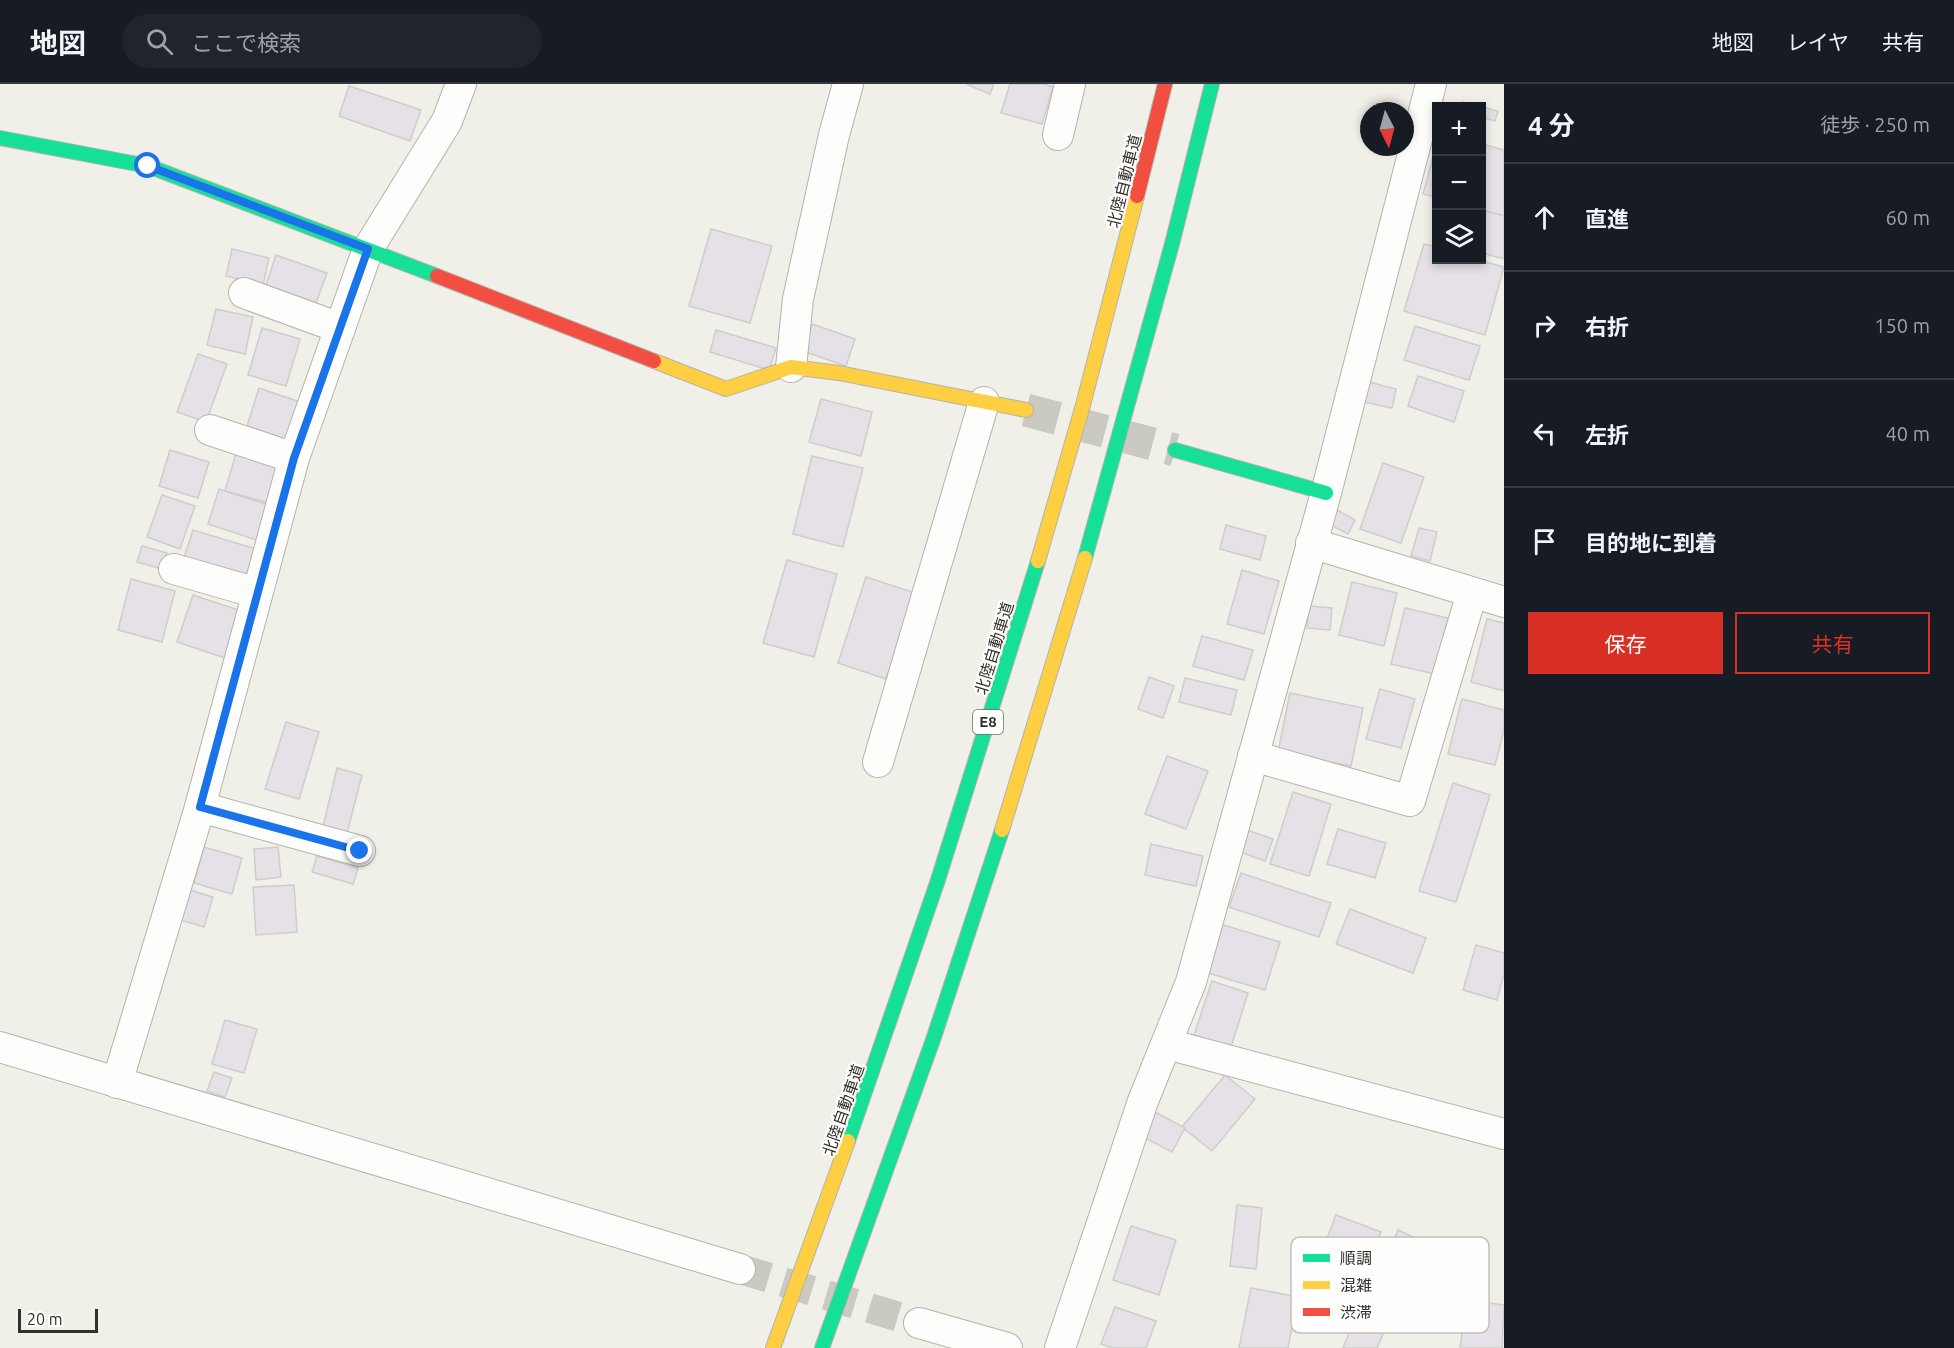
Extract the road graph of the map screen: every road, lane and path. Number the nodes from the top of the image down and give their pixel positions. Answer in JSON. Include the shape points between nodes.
{"nodes":[{"id":1,"x":461,"y":84,"type":"edge"},
{"id":2,"x":848,"y":84,"type":"edge"},
{"id":3,"x":1070,"y":84,"type":"edge"},
{"id":4,"x":1165,"y":84,"type":"edge"},
{"id":5,"x":1212,"y":84,"type":"edge"},
{"id":6,"x":1431,"y":84,"type":"edge"},
{"id":7,"x":1058,"y":135,"type":"dead end"},
{"id":8,"x":0,"y":138,"type":"edge"},
{"id":9,"x":368,"y":249,"type":"junction"},
{"id":10,"x":244,"y":293,"type":"dead end"},
{"id":11,"x":340,"y":328,"type":"junction"},
{"id":12,"x":791,"y":367,"type":"junction"},
{"id":13,"x":984,"y":402,"type":"junction"},
{"id":14,"x":1026,"y":410,"type":"tunnel mouth"},
{"id":15,"x":210,"y":430,"type":"dead end"},
{"id":16,"x":1175,"y":450,"type":"tunnel mouth"},
{"id":17,"x":294,"y":458,"type":"junction"},
{"id":18,"x":1326,"y":493,"type":"junction"},
{"id":19,"x":1311,"y":543,"type":"junction"},
{"id":20,"x":174,"y":569,"type":"dead end"},
{"id":21,"x":257,"y":593,"type":"junction"},
{"id":22,"x":1472,"y":593,"type":"junction"},
{"id":23,"x":1504,"y":602,"type":"edge"},
{"id":24,"x":1253,"y":756,"type":"junction"},
{"id":25,"x":878,"y":762,"type":"dead end"},
{"id":26,"x":200,"y":807,"type":"junction"},
{"id":27,"x":360,"y":851,"type":"dead end"},
{"id":28,"x":1167,"y":1044,"type":"junction"},
{"id":29,"x":0,"y":1047,"type":"edge"},
{"id":30,"x":117,"y":1083,"type":"junction"},
{"id":31,"x":1504,"y":1134,"type":"edge"},
{"id":32,"x":740,"y":1269,"type":"tunnel mouth"},
{"id":33,"x":919,"y":1323,"type":"tunnel mouth"},
{"id":34,"x":823,"y":1346,"type":"edge"},
{"id":35,"x":773,"y":1348,"type":"edge"},
{"id":36,"x":1008,"y":1348,"type":"edge"},
{"id":37,"x":1060,"y":1348,"type":"edge"}],
"edges":[{"from":1,"to":9,"type":"street","via":[[447,121]]},
{"from":2,"to":12,"type":"street","via":[[798,299]]},
{"from":3,"to":7,"type":"street"},
{"from":4,"to":35,"type":"main road","name":"北陸自動車道","number":"E8","via":[[1076,432],[1003,675],[926,918],[845,1155]]},
{"from":5,"to":34,"type":"main road","via":[[1115,452],[1044,694],[962,954]]},
{"from":6,"to":18,"type":"street"},
{"from":8,"to":9,"type":"main road","via":[[148,166]]},
{"from":9,"to":11,"type":"street"},
{"from":9,"to":12,"type":"main road","via":[[726,389]]},
{"from":10,"to":11,"type":"street"},
{"from":11,"to":17,"type":"street"},
{"from":12,"to":13,"type":"main road"},
{"from":13,"to":14,"type":"main road"},
{"from":13,"to":25,"type":"street"},
{"from":15,"to":17,"type":"street"},
{"from":16,"to":18,"type":"main road"},
{"from":17,"to":21,"type":"street"},
{"from":18,"to":19,"type":"street"},
{"from":19,"to":22,"type":"street"},
{"from":19,"to":24,"type":"street"},
{"from":20,"to":21,"type":"street"},
{"from":21,"to":26,"type":"street"},
{"from":22,"to":23,"type":"street"},
{"from":22,"to":24,"type":"street","via":[[1410,801]]},
{"from":24,"to":28,"type":"street","via":[[1191,982]]},
{"from":26,"to":27,"type":"street"},
{"from":26,"to":30,"type":"street"},
{"from":28,"to":31,"type":"street"},
{"from":28,"to":37,"type":"street","via":[[1143,1101]]},
{"from":29,"to":30,"type":"street"},
{"from":30,"to":32,"type":"street"},
{"from":33,"to":36,"type":"street"}]}
